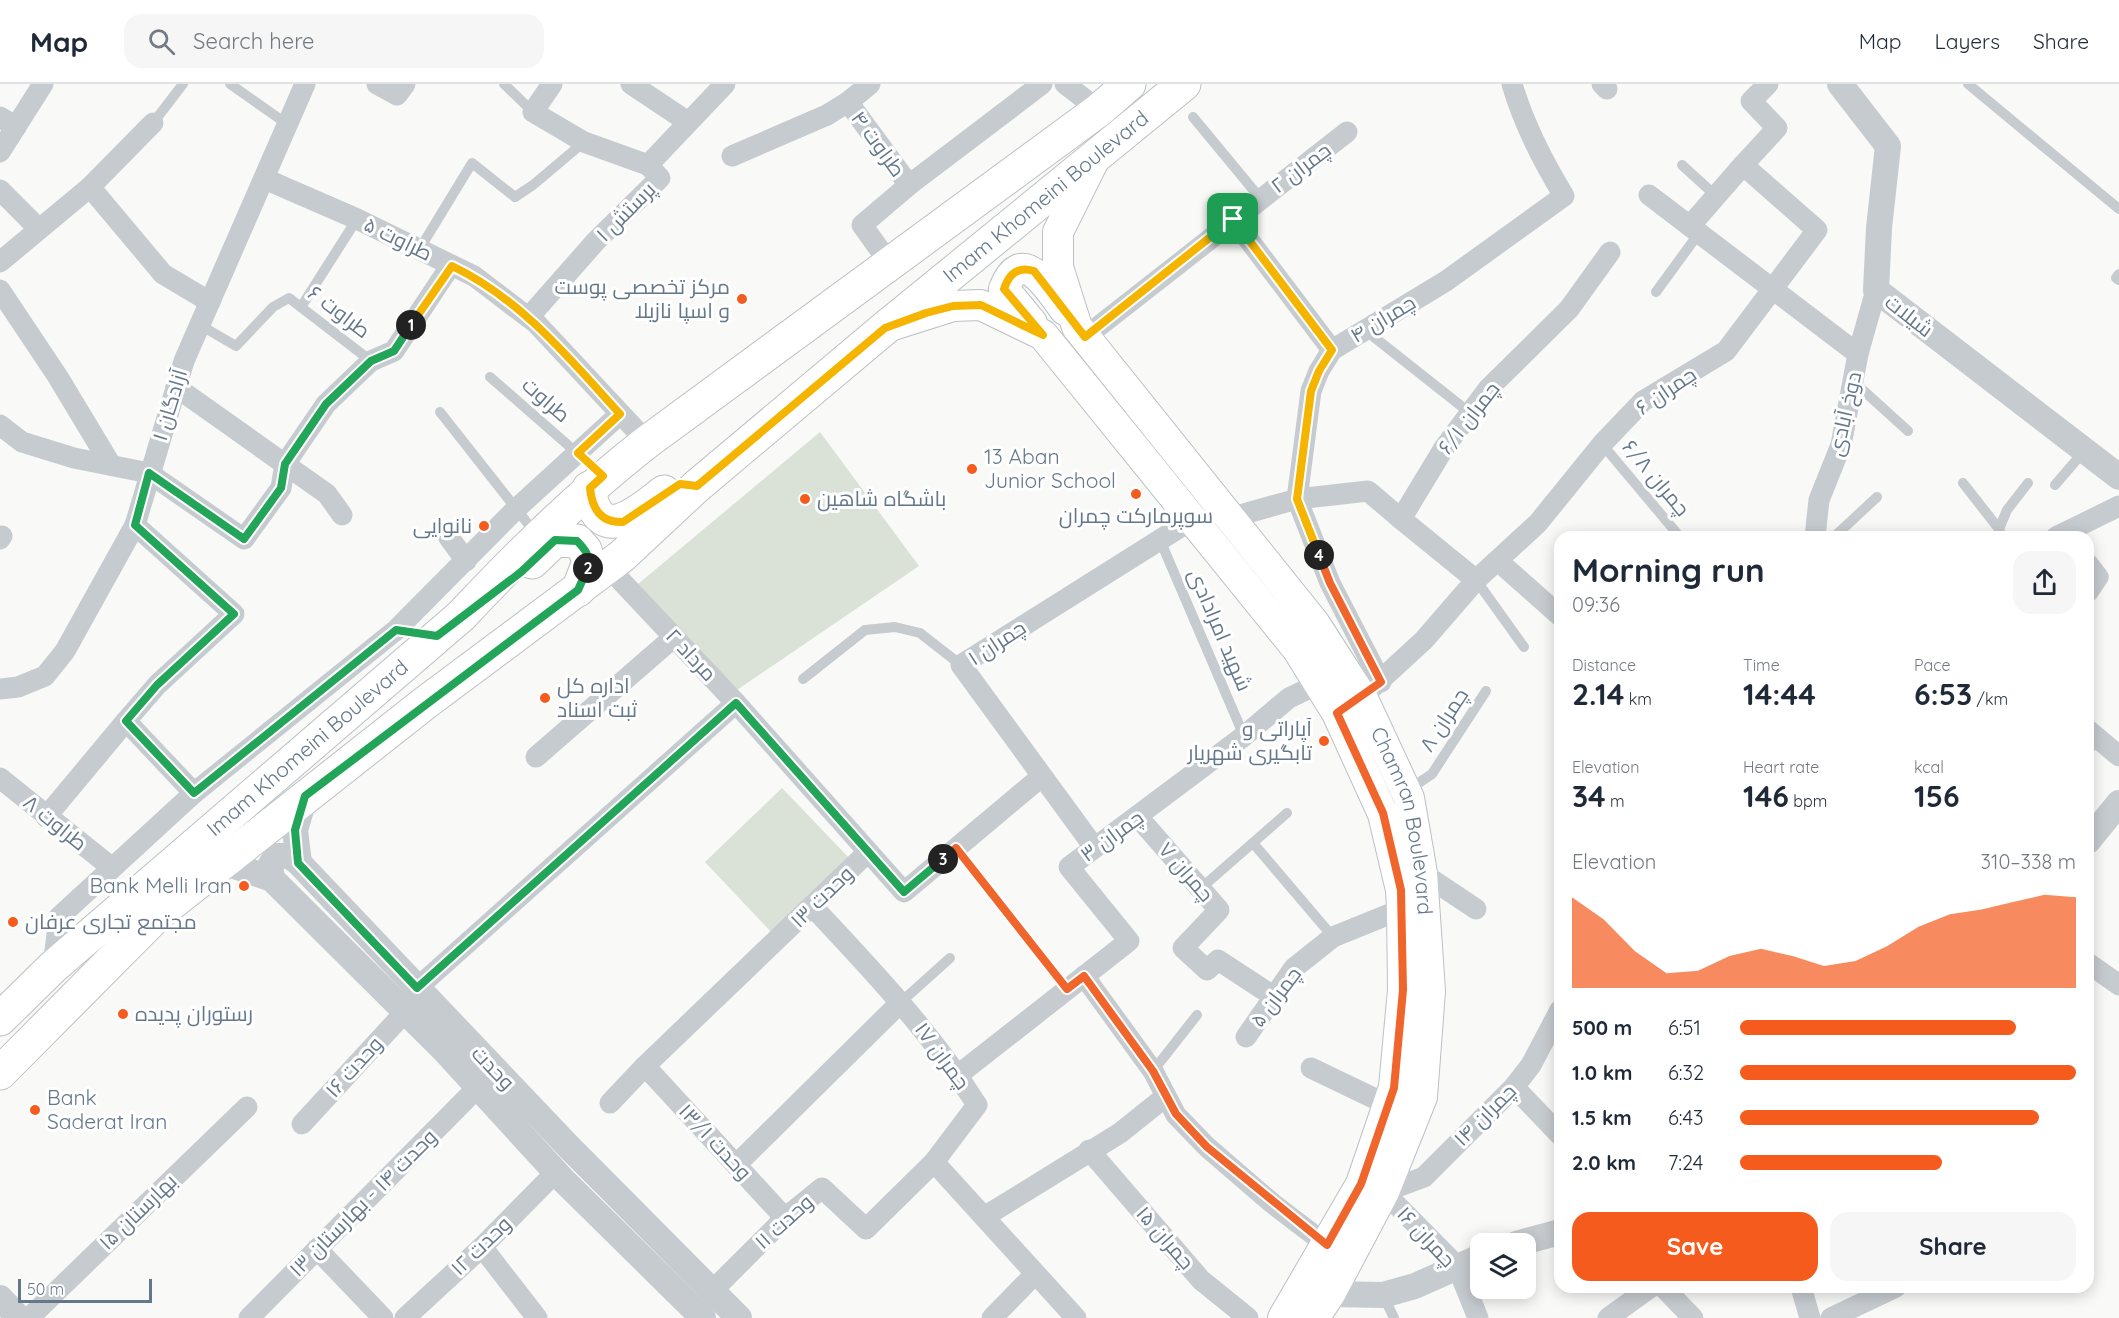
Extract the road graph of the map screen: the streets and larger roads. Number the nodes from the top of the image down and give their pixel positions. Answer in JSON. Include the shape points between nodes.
{"nodes":[{"id":1,"x":43,"y":84,"type":"edge"},
{"id":2,"x":305,"y":84,"type":"edge"},
{"id":3,"x":377,"y":84,"type":"edge"},
{"id":4,"x":552,"y":84,"type":"edge"},
{"id":5,"x":631,"y":84,"type":"edge"},
{"id":6,"x":725,"y":84,"type":"edge"},
{"id":7,"x":870,"y":84,"type":"edge"},
{"id":8,"x":1042,"y":84,"type":"edge"},
{"id":9,"x":1065,"y":84,"type":"edge"},
{"id":10,"x":1129,"y":84,"type":"edge"},
{"id":11,"x":1184,"y":84,"type":"edge"},
{"id":12,"x":1512,"y":84,"type":"edge"},
{"id":13,"x":1768,"y":84,"type":"edge"},
{"id":14,"x":1840,"y":84,"type":"edge"},
{"id":15,"x":401,"y":89,"type":"edge"},
{"id":16,"x":848,"y":102,"type":"junction"},
{"id":17,"x":1099,"y":110,"type":"junction"},
{"id":18,"x":8,"y":122,"type":"edge"},
{"id":19,"x":688,"y":122,"type":"junction"},
{"id":20,"x":153,"y":123,"type":"road end"},
{"id":21,"x":1347,"y":132,"type":"dead end"},
{"id":22,"x":0,"y":152,"type":"edge"},
{"id":23,"x":732,"y":156,"type":"dead end"},
{"id":24,"x":1095,"y":158,"type":"junction"},
{"id":25,"x":648,"y":165,"type":"junction"},
{"id":26,"x":1743,"y":165,"type":"junction"},
{"id":27,"x":265,"y":179,"type":"junction"},
{"id":28,"x":909,"y":185,"type":"junction"},
{"id":29,"x":90,"y":187,"type":"junction"},
{"id":30,"x":0,"y":190,"type":"edge"},
{"id":31,"x":1649,"y":195,"type":"dead end"},
{"id":32,"x":1233,"y":219,"type":"junction"},
{"id":33,"x":39,"y":229,"type":"junction"},
{"id":34,"x":1695,"y":230,"type":"junction"},
{"id":35,"x":1610,"y":252,"type":"dead end"},
{"id":36,"x":0,"y":262,"type":"edge"},
{"id":37,"x":890,"y":264,"type":"junction"},
{"id":38,"x":452,"y":266,"type":"junction"},
{"id":39,"x":0,"y":290,"type":"edge"},
{"id":40,"x":1876,"y":290,"type":"junction"},
{"id":41,"x":1773,"y":291,"type":"junction"},
{"id":42,"x":210,"y":302,"type":"junction"},
{"id":43,"x":529,"y":317,"type":"junction"},
{"id":44,"x":885,"y":328,"type":"junction"},
{"id":45,"x":1081,"y":332,"type":"junction"},
{"id":46,"x":1043,"y":335,"type":"junction"},
{"id":47,"x":1332,"y":350,"type":"junction"},
{"id":48,"x":1858,"y":354,"type":"junction"},
{"id":49,"x":176,"y":387,"type":"junction"},
{"id":50,"x":620,"y":414,"type":"junction"},
{"id":51,"x":0,"y":425,"type":"edge"},
{"id":52,"x":646,"y":442,"type":"junction"},
{"id":53,"x":285,"y":464,"type":"junction"},
{"id":54,"x":111,"y":465,"type":"junction"},
{"id":55,"x":149,"y":473,"type":"junction"},
{"id":56,"x":2119,"y":477,"type":"edge"},
{"id":57,"x":596,"y":482,"type":"junction"},
{"id":58,"x":697,"y":486,"type":"junction"},
{"id":59,"x":1297,"y":499,"type":"junction"},
{"id":60,"x":2119,"y":506,"type":"edge"},
{"id":61,"x":342,"y":515,"type":"dead end"},
{"id":62,"x":1229,"y":518,"type":"junction"},
{"id":63,"x":1193,"y":519,"type":"junction"},
{"id":64,"x":1401,"y":519,"type":"junction"},
{"id":65,"x":135,"y":525,"type":"junction"},
{"id":66,"x":1816,"y":531,"type":"edge"},
{"id":67,"x":2072,"y":531,"type":"edge"},
{"id":68,"x":448,"y":536,"type":"dead end"},
{"id":69,"x":466,"y":561,"type":"junction"},
{"id":70,"x":1498,"y":561,"type":"junction"},
{"id":71,"x":608,"y":567,"type":"junction"},
{"id":72,"x":1476,"y":580,"type":"junction"},
{"id":73,"x":578,"y":590,"type":"junction"},
{"id":74,"x":1554,"y":611,"type":"edge"},
{"id":75,"x":449,"y":626,"type":"junction"},
{"id":76,"x":396,"y":630,"type":"junction"},
{"id":77,"x":674,"y":637,"type":"junction"},
{"id":78,"x":1318,"y":684,"type":"junction"},
{"id":79,"x":0,"y":689,"type":"edge"},
{"id":80,"x":1371,"y":690,"type":"junction"},
{"id":81,"x":736,"y":703,"type":"junction"},
{"id":82,"x":1337,"y":713,"type":"junction"},
{"id":83,"x":126,"y":721,"type":"junction"},
{"id":84,"x":2094,"y":741,"type":"edge"},
{"id":85,"x":2119,"y":756,"type":"edge"},
{"id":86,"x":537,"y":757,"type":"dead end"},
{"id":87,"x":1041,"y":777,"type":"junction"},
{"id":88,"x":0,"y":778,"type":"edge"},
{"id":89,"x":194,"y":793,"type":"junction"},
{"id":90,"x":305,"y":796,"type":"junction"},
{"id":91,"x":2119,"y":803,"type":"edge"},
{"id":92,"x":46,"y":817,"type":"junction"},
{"id":93,"x":1138,"y":817,"type":"junction"},
{"id":94,"x":2094,"y":826,"type":"edge"},
{"id":95,"x":1094,"y":848,"type":"junction"},
{"id":96,"x":867,"y":853,"type":"junction"},
{"id":97,"x":223,"y":862,"type":"junction"},
{"id":98,"x":298,"y":863,"type":"junction"},
{"id":99,"x":111,"y":867,"type":"junction"},
{"id":100,"x":1422,"y":873,"type":"junction"},
{"id":101,"x":272,"y":879,"type":"junction"},
{"id":102,"x":812,"y":906,"type":"junction"},
{"id":103,"x":1402,"y":909,"type":"junction"},
{"id":104,"x":1476,"y":909,"type":"dead end"},
{"id":105,"x":53,"y":967,"type":"junction"},
{"id":106,"x":2094,"y":967,"type":"edge"},
{"id":107,"x":1084,"y":976,"type":"junction"},
{"id":108,"x":2119,"y":985,"type":"edge"},
{"id":109,"x":417,"y":988,"type":"junction"},
{"id":110,"x":1273,"y":996,"type":"junction"},
{"id":111,"x":12,"y":997,"type":"edge"},
{"id":112,"x":901,"y":1002,"type":"junction"},
{"id":113,"x":406,"y":1011,"type":"junction"},
{"id":114,"x":0,"y":1019,"type":"edge"},
{"id":115,"x":1554,"y":1021,"type":"edge"},
{"id":116,"x":1245,"y":1036,"type":"dead end"},
{"id":117,"x":645,"y":1066,"type":"junction"},
{"id":118,"x":1311,"y":1068,"type":"dead end"},
{"id":119,"x":0,"y":1074,"type":"edge"},
{"id":120,"x":958,"y":1075,"type":"junction"},
{"id":121,"x":1514,"y":1087,"type":"junction"},
{"id":122,"x":477,"y":1088,"type":"junction"},
{"id":123,"x":1165,"y":1097,"type":"junction"},
{"id":124,"x":610,"y":1103,"type":"dead end"},
{"id":125,"x":1388,"y":1105,"type":"junction"},
{"id":126,"x":247,"y":1107,"type":"dead end"},
{"id":127,"x":302,"y":1124,"type":"dead end"},
{"id":128,"x":1554,"y":1129,"type":"edge"},
{"id":129,"x":1089,"y":1150,"type":"junction"},
{"id":130,"x":934,"y":1162,"type":"junction"},
{"id":131,"x":736,"y":1165,"type":"junction"},
{"id":132,"x":555,"y":1172,"type":"junction"},
{"id":133,"x":1384,"y":1192,"type":"junction"},
{"id":134,"x":984,"y":1217,"type":"junction"},
{"id":135,"x":785,"y":1218,"type":"junction"},
{"id":136,"x":1554,"y":1234,"type":"edge"},
{"id":137,"x":1536,"y":1239,"type":"edge"},
{"id":138,"x":1327,"y":1245,"type":"junction"},
{"id":139,"x":482,"y":1247,"type":"junction"},
{"id":140,"x":317,"y":1249,"type":"junction"},
{"id":141,"x":1470,"y":1261,"type":"edge"},
{"id":142,"x":1457,"y":1266,"type":"junction"},
{"id":143,"x":1035,"y":1274,"type":"junction"},
{"id":144,"x":712,"y":1291,"type":"junction"},
{"id":145,"x":1643,"y":1293,"type":"edge"},
{"id":146,"x":1669,"y":1293,"type":"edge"},
{"id":147,"x":1803,"y":1293,"type":"edge"},
{"id":148,"x":1884,"y":1293,"type":"edge"},
{"id":149,"x":0,"y":1298,"type":"edge"},
{"id":150,"x":1322,"y":1306,"type":"edge"},
{"id":151,"x":417,"y":1314,"type":"edge"},
{"id":152,"x":19,"y":1318,"type":"edge"},
{"id":153,"x":29,"y":1318,"type":"edge"},
{"id":154,"x":249,"y":1318,"type":"edge"},
{"id":155,"x":383,"y":1318,"type":"edge"},
{"id":156,"x":537,"y":1318,"type":"edge"},
{"id":157,"x":704,"y":1318,"type":"edge"},
{"id":158,"x":739,"y":1318,"type":"edge"},
{"id":159,"x":992,"y":1318,"type":"edge"},
{"id":160,"x":1076,"y":1318,"type":"edge"},
{"id":161,"x":1248,"y":1318,"type":"edge"},
{"id":162,"x":1284,"y":1318,"type":"edge"},
{"id":163,"x":1478,"y":1318,"type":"edge"},
{"id":164,"x":1608,"y":1318,"type":"edge"},
{"id":165,"x":1693,"y":1318,"type":"edge"},
{"id":166,"x":1810,"y":1318,"type":"edge"},
{"id":167,"x":1831,"y":1318,"type":"edge"}],
"edges":[{"from":1,"to":18,"type":"street"},
{"from":2,"to":27,"type":"street","name":"آزادگان ۱"},
{"from":3,"to":15,"type":"street"},
{"from":4,"to":25,"type":"street","via":[[533,112],[584,142]]},
{"from":5,"to":19,"type":"street"},
{"from":6,"to":19,"type":"street","name":"پرستش ۱"},
{"from":7,"to":16,"type":"street","name":"طراوت ۴"},
{"from":8,"to":28,"type":"street"},
{"from":9,"to":17,"type":"street"},
{"from":10,"to":17,"type":"main road","name":"Imam Khomeini Boulevard"},
{"from":11,"to":24,"type":"main road","name":"Imam Khomeini Boulevard"},
{"from":12,"to":47,"type":"street","name":"چمران ۴","via":[[1539,155],[1564,196],[1446,281]]},
{"from":13,"to":26,"type":"street","via":[[1751,101],[1777,128]]},
{"from":14,"to":40,"type":"street","name":"شیلات","via":[[1888,146]]},
{"from":16,"to":23,"type":"street","name":"طراوت ۴"},
{"from":16,"to":28,"type":"street","name":"طراوت ۴"},
{"from":17,"to":37,"type":"main road","name":"Imam Khomeini Boulevard"},
{"from":18,"to":22,"type":"street"},
{"from":19,"to":25,"type":"street","name":"پرستش ۱"},
{"from":20,"to":29,"type":"street"},
{"from":21,"to":32,"type":"street","name":"چمران ۲"},
{"from":24,"to":44,"type":"main road","name":"Imam Khomeini Boulevard"},
{"from":24,"to":45,"type":"main road","name":"Chamran Boulevard","via":[[1059,232],[1058,267]]},
{"from":25,"to":43,"type":"street","name":"پرستش ۱","via":[[660,178],[596,241]]},
{"from":26,"to":34,"type":"street","via":[[1716,196]]},
{"from":26,"to":41,"type":"street","name":"چمران ۶","via":[[1816,230]]},
{"from":27,"to":38,"type":"street","name":"طراوت ۵"},
{"from":27,"to":42,"type":"street","name":"آزادگان ۱"},
{"from":28,"to":37,"type":"street","name":"طراوت ۴","via":[[862,225]]},
{"from":29,"to":33,"type":"street"},
{"from":29,"to":42,"type":"street","via":[[163,274]]},
{"from":30,"to":33,"type":"street"},
{"from":31,"to":34,"type":"street"},
{"from":32,"to":45,"type":"street","name":"چمران ۲"},
{"from":32,"to":47,"type":"street"},
{"from":33,"to":36,"type":"street"},
{"from":34,"to":41,"type":"street"},
{"from":35,"to":64,"type":"street","name":"چمران ۶/۱","via":[[1569,309],[1524,350],[1470,413],[1444,447]]},
{"from":37,"to":52,"type":"main road","name":"Imam Khomeini Boulevard"},
{"from":38,"to":43,"type":"street","name":"طراوت ۵","via":[[474,276]]},
{"from":38,"to":53,"type":"street","via":[[394,351],[371,361],[326,404]]},
{"from":39,"to":54,"type":"street"},
{"from":40,"to":48,"type":"street","name":"دوخ آبادی"},
{"from":40,"to":56,"type":"street","name":"شیلات"},
{"from":41,"to":48,"type":"street"},
{"from":41,"to":70,"type":"street","name":"چمران ۶","via":[[1726,351],[1643,401],[1602,444],[1538,523]]},
{"from":42,"to":49,"type":"street","name":"آزادگان ۱"},
{"from":43,"to":50,"type":"street","name":"طراوت ۵"},
{"from":44,"to":46,"type":"main road","name":"Chamran Boulevard","via":[[953,306],[981,305]]},
{"from":44,"to":58,"type":"main road","name":"Imam Khomeini Boulevard"},
{"from":45,"to":46,"type":"main road","via":[[1034,271],[1024,268],[1007,279],[1004,289]]},
{"from":45,"to":62,"type":"main road","name":"Chamran Boulevard"},
{"from":46,"to":63,"type":"main road","name":"Chamran Boulevard"},
{"from":47,"to":59,"type":"street","name":"چمران ۴","via":[[1311,391]]},
{"from":48,"to":66,"type":"street","name":"دوخ آبادی","via":[[1841,446],[1819,500]]},
{"from":49,"to":53,"type":"street"},
{"from":49,"to":55,"type":"street","name":"آزادگان ۱"},
{"from":50,"to":52,"type":"street","name":"طراوت ۵"},
{"from":50,"to":69,"type":"street","via":[[516,509]]},
{"from":51,"to":54,"type":"street","via":[[22,442]]},
{"from":52,"to":57,"type":"main road","name":"Imam Khomeini Boulevard"},
{"from":53,"to":55,"type":"street","via":[[281,488],[244,539]]},
{"from":53,"to":61,"type":"street","via":[[327,494]]},
{"from":54,"to":55,"type":"street"},
{"from":55,"to":65,"type":"street","name":"آزادگان ۱"},
{"from":57,"to":58,"type":"main road","via":[[591,503],[613,522],[634,516],[680,484]]},
{"from":57,"to":75,"type":"main road","name":"Imam Khomeini Boulevard"},
{"from":58,"to":71,"type":"main road","name":"Imam Khomeini Boulevard"},
{"from":59,"to":62,"type":"street"},
{"from":59,"to":64,"type":"street","via":[[1368,491]]},
{"from":59,"to":80,"type":"street","name":"چمران ۴"},
{"from":60,"to":67,"type":"street"},
{"from":62,"to":80,"type":"main road","name":"Chamran Boulevard"},
{"from":63,"to":78,"type":"main road","name":"Chamran Boulevard","via":[[1298,650]]},
{"from":63,"to":87,"type":"street","name":"چمران ۱","via":[[961,664]]},
{"from":64,"to":72,"type":"street"},
{"from":65,"to":79,"type":"street","name":"آزادگان ۱","via":[[65,651],[45,676],[18,687]]},
{"from":65,"to":83,"type":"street","via":[[234,614],[157,685]]},
{"from":68,"to":69,"type":"street"},
{"from":69,"to":76,"type":"street"},
{"from":70,"to":72,"type":"street","name":"چمران ۶"},
{"from":70,"to":74,"type":"street"},
{"from":71,"to":73,"type":"main road","name":"Imam Khomeini Boulevard"},
{"from":71,"to":77,"type":"street","name":"مرداد ۲"},
{"from":72,"to":80,"type":"street","name":"چمران ۶","via":[[1424,640]]},
{"from":73,"to":75,"type":"main road","via":[[589,562],[585,550],[577,541],[555,540],[521,572]]},
{"from":73,"to":90,"type":"main road","name":"Imam Khomeini Boulevard"},
{"from":75,"to":76,"type":"street"},
{"from":75,"to":105,"type":"main road","name":"Imam Khomeini Boulevard"},
{"from":76,"to":89,"type":"street"},
{"from":77,"to":81,"type":"street","name":"مرداد ۲"},
{"from":77,"to":86,"type":"street"},
{"from":78,"to":82,"type":"main road","name":"Chamran Boulevard"},
{"from":78,"to":93,"type":"street","name":"چمران ۳","via":[[1289,698]]},
{"from":80,"to":82,"type":"main road"},
{"from":80,"to":100,"type":"main road","name":"Chamran Boulevard","via":[[1409,798]]},
{"from":81,"to":96,"type":"street","name":"مرداد ۲"},
{"from":81,"to":109,"type":"street"},
{"from":82,"to":103,"type":"main road","name":"Chamran Boulevard","via":[[1383,813]]},
{"from":83,"to":89,"type":"street"},
{"from":83,"to":92,"type":"street"},
{"from":84,"to":85,"type":"street"},
{"from":87,"to":95,"type":"street","name":"چمران ۱"},
{"from":87,"to":96,"type":"street","name":"وحدت ۱۳","via":[[904,892]]},
{"from":88,"to":92,"type":"street","name":"طراوت ۸"},
{"from":89,"to":99,"type":"street"},
{"from":90,"to":97,"type":"main road","name":"Imam Khomeini Boulevard"},
{"from":90,"to":98,"type":"street","via":[[295,830]]},
{"from":91,"to":94,"type":"street"},
{"from":92,"to":99,"type":"street","name":"طراوت ۸"},
{"from":93,"to":95,"type":"street","name":"چمران ۳"},
{"from":93,"to":110,"type":"street","name":"چمران ۷","via":[[1220,910],[1183,948],[1207,970],[1218,960]]},
{"from":95,"to":107,"type":"street","name":"چمران ۳","via":[[1069,867],[1129,941]]},
{"from":96,"to":102,"type":"street","name":"وحدت ۱۳"},
{"from":97,"to":101,"type":"street","name":"وحدت"},
{"from":97,"to":119,"type":"main road","name":"Imam Khomeini Boulevard","via":[[159,913]]},
{"from":98,"to":101,"type":"street","via":[[290,856],[277,856],[270,866]]},
{"from":98,"to":109,"type":"street","name":"وحدت"},
{"from":99,"to":105,"type":"street","via":[[58,916]]},
{"from":100,"to":104,"type":"street"},
{"from":100,"to":133,"type":"main road","name":"Chamran Boulevard","via":[[1430,991],[1422,1097]]},
{"from":101,"to":113,"type":"street","name":"وحدت"},
{"from":102,"to":112,"type":"street","name":"چمران ۱۷"},
{"from":102,"to":117,"type":"street","name":"وحدت ۱۳"},
{"from":103,"to":110,"type":"street","name":"چمران ۵","via":[[1333,937],[1294,968]]},
{"from":103,"to":125,"type":"main road","name":"Chamran Boulevard","via":[[1403,990],[1394,1088]]},
{"from":105,"to":111,"type":"main road","name":"Imam Khomeini Boulevard"},
{"from":106,"to":108,"type":"street"},
{"from":107,"to":120,"type":"street","name":"چمران ۳"},
{"from":107,"to":123,"type":"street","via":[[1153,1071]]},
{"from":109,"to":144,"type":"street","name":"وحدت"},
{"from":110,"to":116,"type":"street","name":"چمران ۵"},
{"from":111,"to":114,"type":"main road","name":"Imam Khomeini Boulevard"},
{"from":112,"to":120,"type":"street","name":"چمران ۱۷"},
{"from":112,"to":131,"type":"street"},
{"from":113,"to":122,"type":"street","name":"وحدت"},
{"from":113,"to":127,"type":"street","name":"وحدت ۱۶"},
{"from":115,"to":121,"type":"street","name":"چمران ۱۴","via":[[1531,1065]]},
{"from":117,"to":124,"type":"street","name":"وحدت ۱۳"},
{"from":117,"to":131,"type":"street","name":"وحدت ۱۳/۱"},
{"from":118,"to":125,"type":"street"},
{"from":120,"to":130,"type":"street","name":"چمران ۱۷","via":[[977,1105]]},
{"from":121,"to":128,"type":"street"},
{"from":121,"to":133,"type":"street","name":"چمران ۱۴","via":[[1424,1177]]},
{"from":122,"to":132,"type":"street","name":"وحدت"},
{"from":122,"to":140,"type":"street","name":"وحدت ۱۴ - بهارستان ۱۳"},
{"from":123,"to":129,"type":"street","via":[[1120,1133]]},
{"from":123,"to":138,"type":"street","via":[[1207,1147]]},
{"from":125,"to":138,"type":"main road","name":"Chamran Boulevard","via":[[1361,1184]]},
{"from":126,"to":153,"type":"street","name":"بهارستان ۱۵"},
{"from":129,"to":134,"type":"street"},
{"from":129,"to":161,"type":"street","name":"چمران ۱۵","via":[[1201,1280]]},
{"from":130,"to":134,"type":"street"},
{"from":130,"to":135,"type":"street","name":"وحدت ۱۱","via":[[866,1229],[822,1188]]},
{"from":131,"to":135,"type":"street","name":"وحدت ۱۳/۱"},
{"from":132,"to":139,"type":"street","name":"وحدت ۱۲"},
{"from":132,"to":157,"type":"street","name":"وحدت"},
{"from":133,"to":142,"type":"street","name":"چمران ۱۶"},
{"from":133,"to":150,"type":"main road","name":"Chamran Boulevard"},
{"from":134,"to":143,"type":"street"},
{"from":135,"to":144,"type":"street","name":"وحدت ۱۱"},
{"from":136,"to":137,"type":"street"},
{"from":138,"to":162,"type":"main road","name":"Chamran Boulevard"},
{"from":139,"to":151,"type":"street","name":"وحدت ۱۲"},
{"from":139,"to":156,"type":"street"},
{"from":140,"to":154,"type":"street","name":"وحدت ۱۴ - بهارستان ۱۳"},
{"from":140,"to":155,"type":"street"},
{"from":141,"to":142,"type":"street"},
{"from":142,"to":150,"type":"street","via":[[1415,1286]]},
{"from":142,"to":163,"type":"street","name":"چمران ۱۶"},
{"from":143,"to":159,"type":"street"},
{"from":143,"to":160,"type":"street"},
{"from":144,"to":158,"type":"street","name":"وحدت"},
{"from":145,"to":164,"type":"street"},
{"from":146,"to":165,"type":"street"},
{"from":147,"to":166,"type":"street"},
{"from":148,"to":167,"type":"street"},
{"from":149,"to":152,"type":"street"}]}
